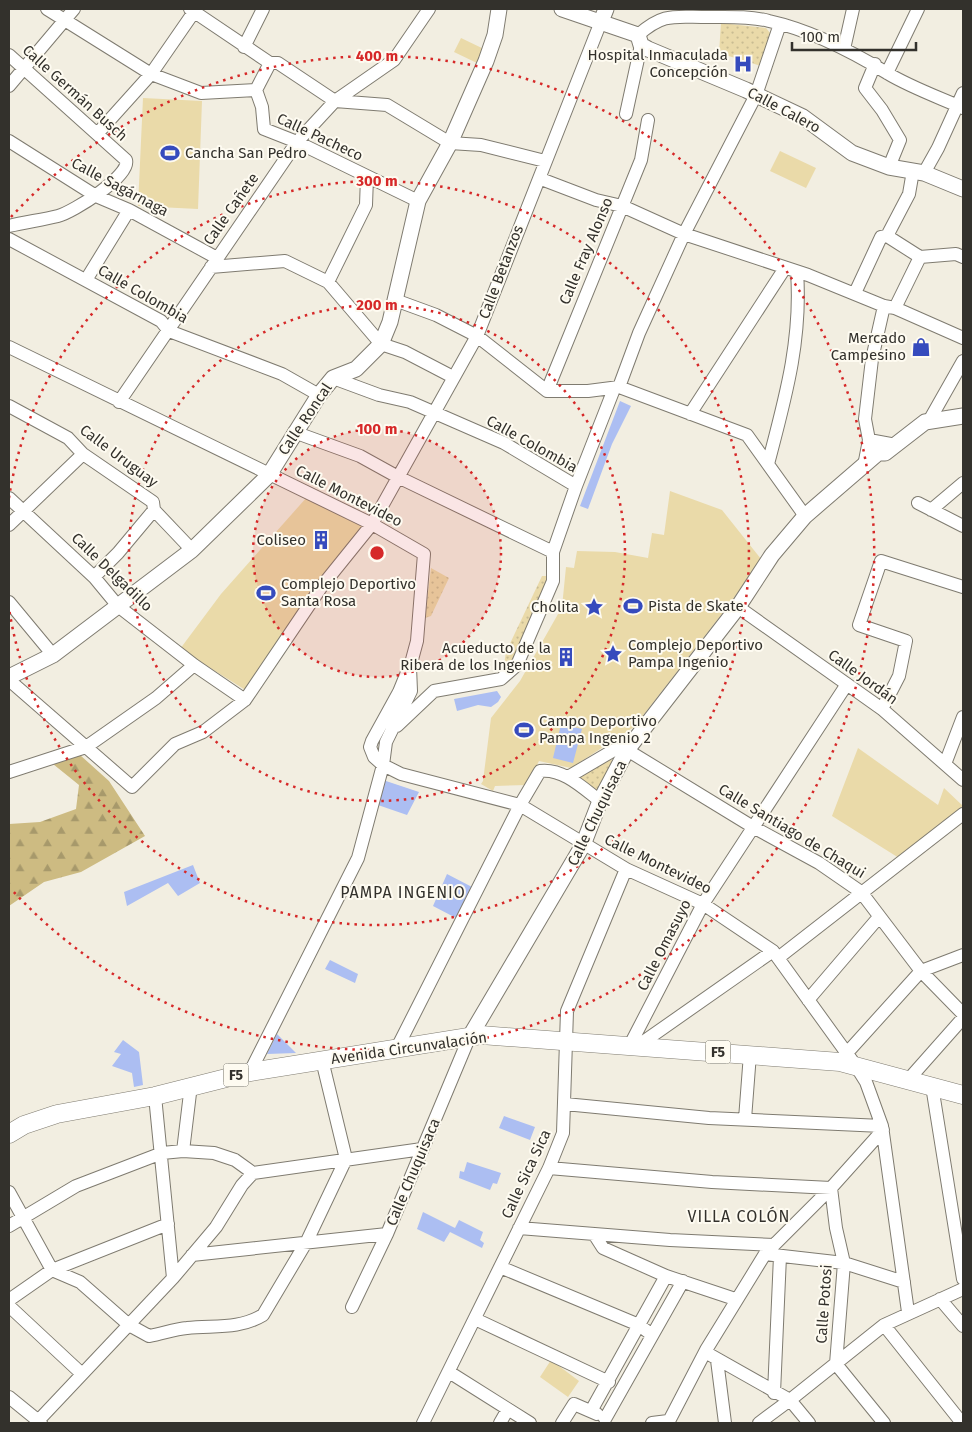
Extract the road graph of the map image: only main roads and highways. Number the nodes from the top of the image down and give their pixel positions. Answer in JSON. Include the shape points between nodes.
{"nodes":[{"id":1,"x":499,"y":9,"type":"edge"},
{"id":2,"x":562,"y":9,"type":"edge"},
{"id":3,"x":606,"y":9,"type":"edge"},
{"id":4,"x":600,"y":24,"type":"junction"},
{"id":5,"x":963,"y":189,"type":"edge"},
{"id":6,"x":962,"y":413,"type":"edge"},
{"id":7,"x":9,"y":679,"type":"edge"},
{"id":8,"x":469,"y":1038,"type":"junction"},
{"id":9,"x":963,"y":1095,"type":"edge"},
{"id":10,"x":9,"y":1134,"type":"edge"}],
"edges":[{"from":1,"to":7,"type":"main road","name":"Calle Roncal","via":[[486,61],[450,143],[418,201],[396,300],[381,344],[356,369],[333,378],[318,395],[269,475],[192,550],[53,655]]},
{"from":2,"to":4,"type":"main road","name":"Calle Calero"},
{"from":3,"to":4,"type":"main road","name":"Calle Betanzos"},
{"from":4,"to":5,"type":"main road","name":"Calle Calero","via":[[803,117],[852,153]]},
{"from":6,"to":8,"type":"main road","name":"Calle Chuquisaca","via":[[925,422],[885,453],[878,453],[805,516],[772,555],[738,607],[627,750],[600,801],[583,845]]},
{"from":8,"to":9,"type":"highway","name":"Avenida Circunvalación","number":"F5","via":[[481,1035],[840,1062],[851,1060]]},
{"from":8,"to":10,"type":"highway","name":"Avenida Circunvalación","number":"F5","via":[[250,1072],[154,1096],[57,1114],[24,1125]]}]}
